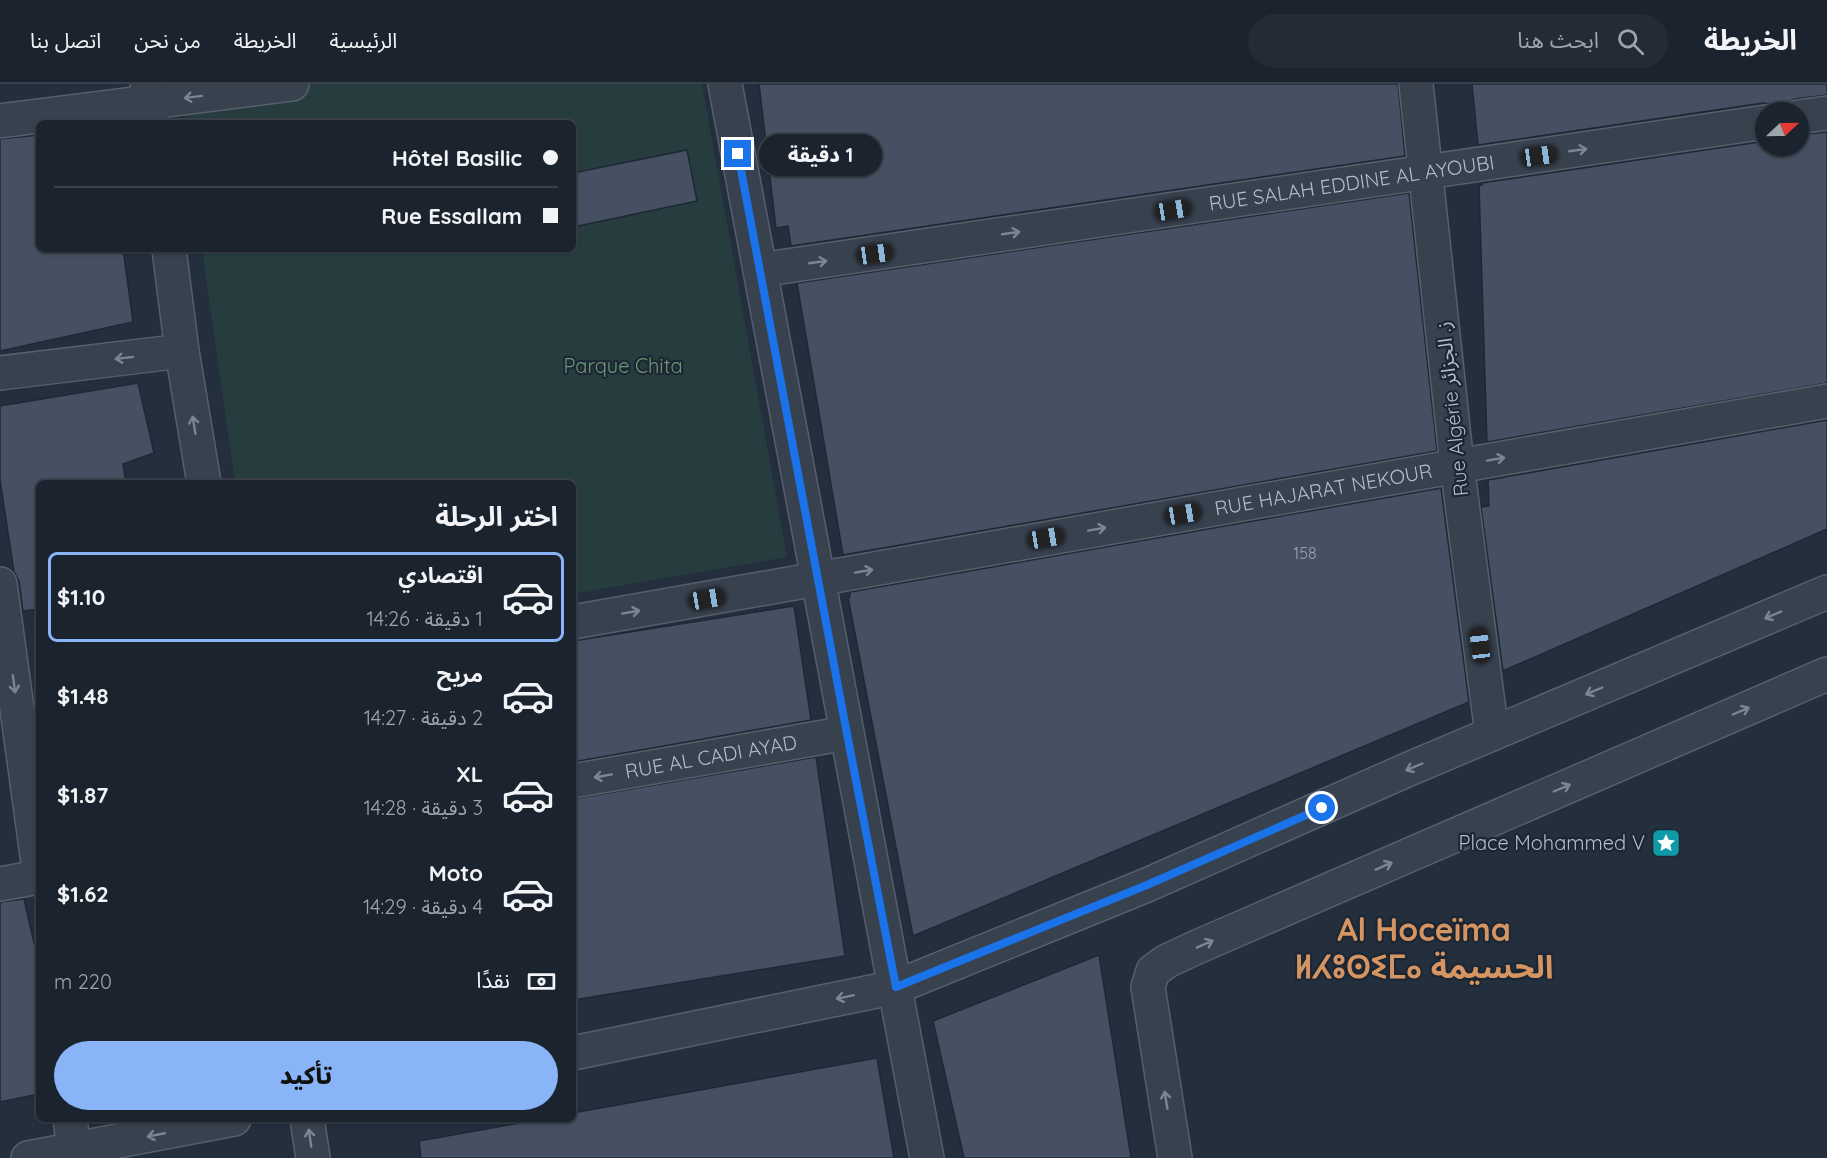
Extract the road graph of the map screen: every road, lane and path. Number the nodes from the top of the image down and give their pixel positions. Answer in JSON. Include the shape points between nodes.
{"nodes":[{"id":1,"x":292,"y":84,"type":"edge"},
{"id":2,"x":726,"y":84,"type":"edge"},
{"id":3,"x":1416,"y":84,"type":"edge"},
{"id":4,"x":150,"y":103,"type":"edge"},
{"id":5,"x":1827,"y":113,"type":"edge"},
{"id":6,"x":1809,"y":115,"type":"edge"},
{"id":7,"x":0,"y":121,"type":"edge"},
{"id":8,"x":1755,"y":124,"type":"edge"},
{"id":9,"x":1426,"y":172,"type":"junction"},
{"id":10,"x":169,"y":252,"type":"edge"},
{"id":11,"x":760,"y":270,"type":"junction"},
{"id":12,"x":182,"y":351,"type":"junction"},
{"id":13,"x":0,"y":373,"type":"edge"},
{"id":14,"x":1827,"y":401,"type":"edge"},
{"id":15,"x":1457,"y":465,"type":"junction"},
{"id":16,"x":204,"y":480,"type":"edge"},
{"id":17,"x":818,"y":579,"type":"junction"},
{"id":18,"x":0,"y":584,"type":"edge"},
{"id":19,"x":1827,"y":592,"type":"edge"},
{"id":20,"x":576,"y":621,"type":"edge"},
{"id":21,"x":1827,"y":674,"type":"edge"},
{"id":22,"x":19,"y":722,"type":"edge"},
{"id":23,"x":847,"y":734,"type":"junction"},
{"id":24,"x":1492,"y":734,"type":"junction"},
{"id":25,"x":576,"y":780,"type":"edge"},
{"id":26,"x":36,"y":848,"type":"edge"},
{"id":27,"x":36,"y":878,"type":"edge"},
{"id":28,"x":0,"y":884,"type":"edge"},
{"id":29,"x":896,"y":987,"type":"junction"},
{"id":30,"x":576,"y":1052,"type":"edge"},
{"id":31,"x":213,"y":1122,"type":"edge"},
{"id":32,"x":307,"y":1122,"type":"edge"},
{"id":33,"x":73,"y":1142,"type":"edge"},
{"id":34,"x":28,"y":1158,"type":"edge"},
{"id":35,"x":313,"y":1158,"type":"edge"},
{"id":36,"x":927,"y":1158,"type":"edge"},
{"id":37,"x":1175,"y":1158,"type":"edge"}],
"edges":[{"from":1,"to":4,"type":"street","one_way":true},
{"from":2,"to":11,"type":"street"},
{"from":3,"to":9,"type":"street","name":"Rue Algérie ز. الجزائر"},
{"from":4,"to":7,"type":"street"},
{"from":5,"to":6,"type":"street"},
{"from":9,"to":8,"type":"street","name":"RUE SALAH EDDINE AL AYOUBI","one_way":true},
{"from":11,"to":9,"type":"street","name":"RUE SALAH EDDINE AL AYOUBI","one_way":true},
{"from":9,"to":15,"type":"street","name":"Rue Algérie ز. الجزائر"},
{"from":10,"to":12,"type":"street"},
{"from":11,"to":17,"type":"street"},
{"from":12,"to":13,"type":"street","one_way":true},
{"from":16,"to":12,"type":"street","one_way":true},
{"from":15,"to":14,"type":"street","name":"RUE HAJARAT NEKOUR","one_way":true},
{"from":17,"to":15,"type":"street","name":"RUE HAJARAT NEKOUR","one_way":true},
{"from":15,"to":24,"type":"street","name":"Rue Algérie ز. الجزائر"},
{"from":20,"to":17,"type":"street","name":"RUE HAJARAT NEKOUR","one_way":true},
{"from":17,"to":23,"type":"street"},
{"from":18,"to":22,"type":"street","one_way":true},
{"from":19,"to":24,"type":"street","one_way":true},
{"from":37,"to":21,"type":"street","one_way":true,"via":[[1148,987],[1153,971],[1197,947]]},
{"from":22,"to":26,"type":"street"},
{"from":23,"to":25,"type":"street","name":"RUE AL CADI AYAD","one_way":true},
{"from":23,"to":29,"type":"street"},
{"from":24,"to":29,"type":"street","one_way":true,"via":[[1147,885]]},
{"from":27,"to":28,"type":"street"},
{"from":29,"to":30,"type":"street","one_way":true},
{"from":29,"to":36,"type":"street"},
{"from":31,"to":33,"type":"street","one_way":true},
{"from":35,"to":32,"type":"street","one_way":true},
{"from":33,"to":34,"type":"street"}]}
